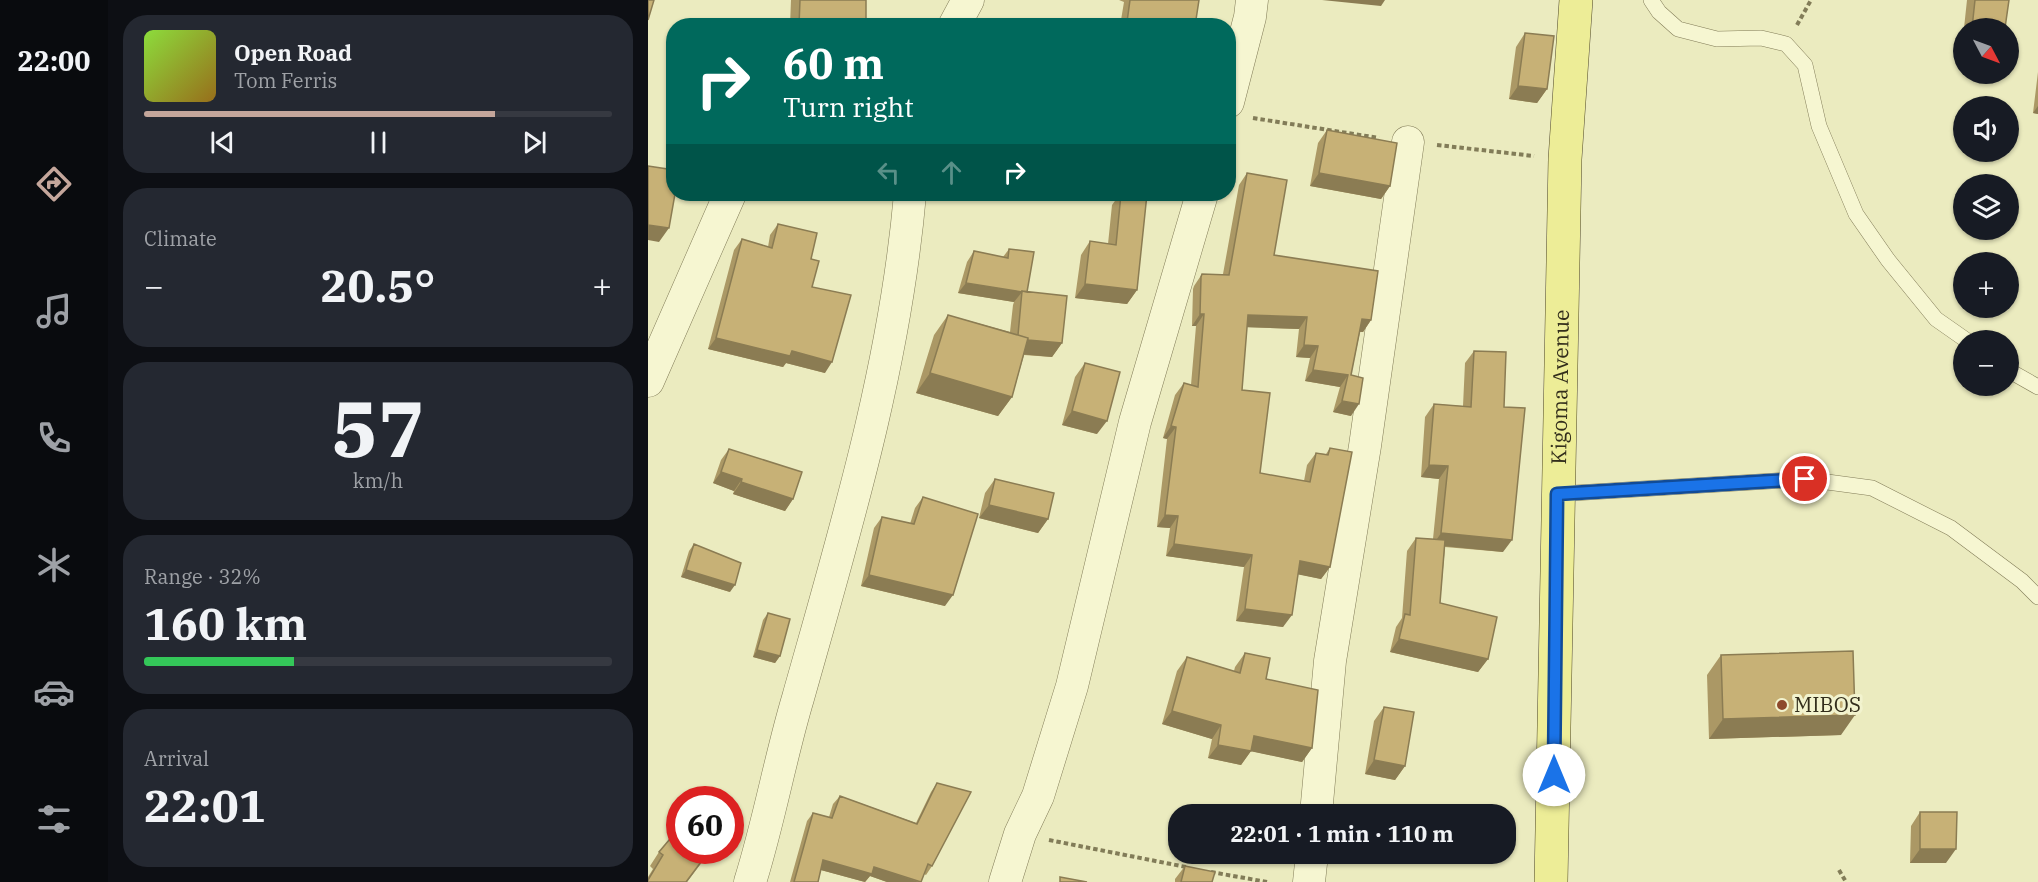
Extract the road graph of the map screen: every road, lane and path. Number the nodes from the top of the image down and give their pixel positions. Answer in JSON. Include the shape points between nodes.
{"nodes":[{"id":1,"x":968,"y":0,"type":"edge"},
{"id":2,"x":1252,"y":0,"type":"edge"},
{"id":3,"x":1576,"y":0,"type":"edge"},
{"id":4,"x":1651,"y":0,"type":"edge"},
{"id":5,"x":1811,"y":0,"type":"edge"},
{"id":6,"x":958,"y":18,"type":"edge"},
{"id":7,"x":1786,"y":44,"type":"junction"},
{"id":8,"x":1236,"y":71,"type":"edge"},
{"id":9,"x":1408,"y":142,"type":"dead end"},
{"id":10,"x":727,"y":201,"type":"edge"},
{"id":11,"x":909,"y":201,"type":"edge"},
{"id":12,"x":1200,"y":201,"type":"edge"},
{"id":13,"x":1953,"y":331,"type":"edge"},
{"id":14,"x":2019,"y":376,"type":"edge"},
{"id":15,"x":648,"y":381,"type":"edge"},
{"id":16,"x":2038,"y":387,"type":"edge"},
{"id":17,"x":1557,"y":494,"type":"junction"},
{"id":18,"x":2038,"y":597,"type":"edge"},
{"id":19,"x":1317,"y":804,"type":"edge"},
{"id":20,"x":1020,"y":834,"type":"junction"},
{"id":21,"x":1310,"y":864,"type":"edge"},
{"id":22,"x":1196,"y":869,"type":"edge"},
{"id":23,"x":1839,"y":870,"type":"dead end"},
{"id":24,"x":1208,"y":871,"type":"edge"},
{"id":25,"x":750,"y":882,"type":"edge"},
{"id":26,"x":1005,"y":882,"type":"edge"},
{"id":27,"x":1267,"y":882,"type":"edge"},
{"id":28,"x":1309,"y":882,"type":"edge"},
{"id":29,"x":1551,"y":882,"type":"edge"},
{"id":30,"x":1846,"y":882,"type":"edge"}],
"edges":[{"from":1,"to":6,"type":"street"},
{"from":2,"to":8,"type":"street"},
{"from":3,"to":17,"type":"main road","name":"Kigoma Avenue","via":[[1565,159]]},
{"from":4,"to":7,"type":"lane","via":[[1678,29],[1717,39],[1761,38]]},
{"from":5,"to":7,"type":"path"},
{"from":7,"to":13,"type":"lane","via":[[1805,65],[1819,126],[1856,214],[1936,319]]},
{"from":9,"to":19,"type":"street","via":[[1330,661]]},
{"from":10,"to":15,"type":"street"},
{"from":11,"to":25,"type":"street","via":[[887,366]]},
{"from":12,"to":20,"type":"street","via":[[1135,422],[1072,686],[1038,796]]},
{"from":14,"to":16,"type":"lane"},
{"from":17,"to":18,"type":"lane","via":[[1805,479],[1872,488],[1951,528]]},
{"from":17,"to":29,"type":"main road","name":"Kigoma Avenue"},
{"from":20,"to":22,"type":"path"},
{"from":20,"to":26,"type":"street"},
{"from":21,"to":28,"type":"street"},
{"from":23,"to":30,"type":"path"},
{"from":24,"to":27,"type":"path"}]}
